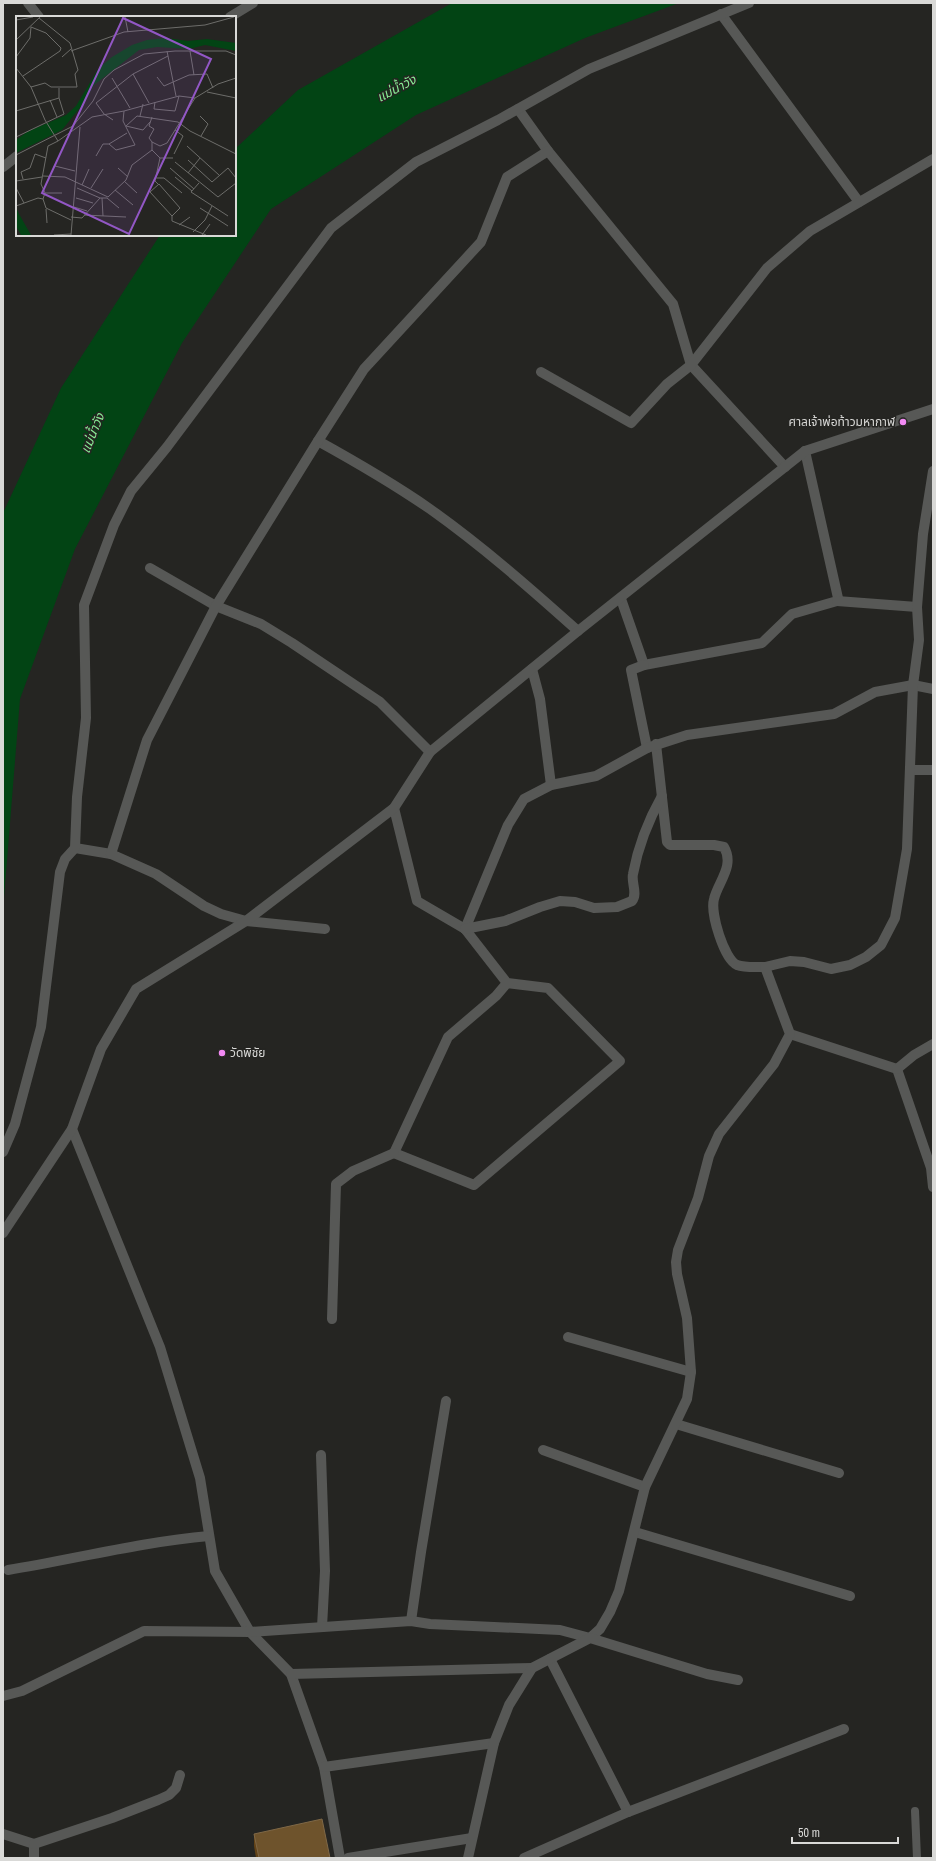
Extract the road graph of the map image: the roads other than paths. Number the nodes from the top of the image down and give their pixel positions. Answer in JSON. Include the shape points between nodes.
{"nodes":[{"id":1,"x":28,"y":3,"type":"edge"},
{"id":2,"x":253,"y":3,"type":"edge"},
{"id":3,"x":749,"y":3,"type":"edge"},
{"id":4,"x":721,"y":14,"type":"junction"},
{"id":5,"x":38,"y":16,"type":"edge"},
{"id":6,"x":232,"y":16,"type":"edge"},
{"id":7,"x":518,"y":109,"type":"junction"},
{"id":8,"x":548,"y":151,"type":"junction"},
{"id":9,"x":16,"y":157,"type":"edge"},
{"id":10,"x":933,"y":159,"type":"edge"},
{"id":11,"x":3,"y":167,"type":"edge"},
{"id":12,"x":859,"y":202,"type":"junction"},
{"id":13,"x":691,"y":366,"type":"junction"},
{"id":14,"x":541,"y":372,"type":"dead end"},
{"id":15,"x":933,"y":409,"type":"edge"},
{"id":16,"x":318,"y":441,"type":"junction"},
{"id":17,"x":805,"y":451,"type":"junction"},
{"id":18,"x":785,"y":467,"type":"junction"},
{"id":19,"x":933,"y":471,"type":"edge"},
{"id":20,"x":150,"y":568,"type":"dead end"},
{"id":21,"x":621,"y":599,"type":"junction"},
{"id":22,"x":837,"y":601,"type":"junction"},
{"id":23,"x":216,"y":606,"type":"junction"},
{"id":24,"x":917,"y":607,"type":"junction"},
{"id":25,"x":578,"y":631,"type":"junction"},
{"id":26,"x":644,"y":665,"type":"junction"},
{"id":27,"x":532,"y":669,"type":"junction"},
{"id":28,"x":913,"y":685,"type":"junction"},
{"id":29,"x":933,"y":690,"type":"edge"},
{"id":30,"x":652,"y":746,"type":"junction"},
{"id":31,"x":430,"y":752,"type":"junction"},
{"id":32,"x":911,"y":770,"type":"junction"},
{"id":33,"x":933,"y":770,"type":"edge"},
{"id":34,"x":551,"y":785,"type":"junction"},
{"id":35,"x":662,"y":796,"type":"junction"},
{"id":36,"x":394,"y":808,"type":"junction"},
{"id":37,"x":75,"y":848,"type":"junction"},
{"id":38,"x":111,"y":854,"type":"junction"},
{"id":39,"x":246,"y":921,"type":"junction"},
{"id":40,"x":325,"y":929,"type":"dead end"},
{"id":41,"x":465,"y":929,"type":"junction"},
{"id":42,"x":765,"y":966,"type":"junction"},
{"id":43,"x":507,"y":983,"type":"junction"},
{"id":44,"x":790,"y":1034,"type":"junction"},
{"id":45,"x":933,"y":1044,"type":"edge"},
{"id":46,"x":897,"y":1070,"type":"junction"},
{"id":47,"x":72,"y":1128,"type":"junction"},
{"id":48,"x":3,"y":1152,"type":"edge"},
{"id":49,"x":394,"y":1153,"type":"junction"},
{"id":50,"x":933,"y":1187,"type":"edge"},
{"id":51,"x":3,"y":1234,"type":"edge"},
{"id":52,"x":332,"y":1319,"type":"dead end"},
{"id":53,"x":568,"y":1337,"type":"dead end"},
{"id":54,"x":691,"y":1372,"type":"junction"},
{"id":55,"x":446,"y":1401,"type":"dead end"},
{"id":56,"x":676,"y":1424,"type":"junction"},
{"id":57,"x":543,"y":1450,"type":"dead end"},
{"id":58,"x":321,"y":1455,"type":"dead end"},
{"id":59,"x":839,"y":1473,"type":"dead end"},
{"id":60,"x":645,"y":1487,"type":"junction"},
{"id":61,"x":635,"y":1532,"type":"junction"},
{"id":62,"x":209,"y":1536,"type":"junction"},
{"id":63,"x":8,"y":1570,"type":"dead end"},
{"id":64,"x":850,"y":1596,"type":"dead end"},
{"id":65,"x":411,"y":1621,"type":"junction"},
{"id":66,"x":322,"y":1627,"type":"junction"},
{"id":67,"x":250,"y":1632,"type":"junction"},
{"id":68,"x":590,"y":1638,"type":"junction"},
{"id":69,"x":550,"y":1659,"type":"junction"},
{"id":70,"x":532,"y":1668,"type":"junction"},
{"id":71,"x":291,"y":1674,"type":"junction"},
{"id":72,"x":738,"y":1680,"type":"dead end"},
{"id":73,"x":3,"y":1696,"type":"edge"},
{"id":74,"x":844,"y":1729,"type":"dead end"},
{"id":75,"x":494,"y":1743,"type":"junction"},
{"id":76,"x":324,"y":1767,"type":"junction"},
{"id":77,"x":180,"y":1775,"type":"dead end"},
{"id":78,"x":916,"y":1811,"type":"dead end"},
{"id":79,"x":628,"y":1812,"type":"junction"},
{"id":80,"x":3,"y":1834,"type":"edge"},
{"id":81,"x":472,"y":1838,"type":"junction"},
{"id":82,"x":34,"y":1844,"type":"junction"},
{"id":83,"x":34,"y":1858,"type":"edge"},
{"id":84,"x":340,"y":1858,"type":"edge"},
{"id":85,"x":348,"y":1858,"type":"edge"},
{"id":86,"x":468,"y":1858,"type":"edge"},
{"id":87,"x":524,"y":1858,"type":"edge"},
{"id":88,"x":917,"y":1858,"type":"edge"}],
"edges":[{"from":1,"to":5,"type":"street"},
{"from":2,"to":6,"type":"street"},
{"from":3,"to":4,"type":"street"},
{"from":4,"to":7,"type":"street","via":[[589,69]]},
{"from":4,"to":12,"type":"street"},
{"from":7,"to":8,"type":"street"},
{"from":7,"to":37,"type":"street","via":[[416,162],[331,228],[167,447],[131,491],[114,525],[84,605],[86,718],[77,797]]},
{"from":8,"to":13,"type":"street","via":[[673,304]]},
{"from":8,"to":16,"type":"street","via":[[506,177],[481,242],[364,369]]},
{"from":9,"to":11,"type":"street"},
{"from":10,"to":12,"type":"street"},
{"from":12,"to":13,"type":"street","via":[[810,231],[767,268]]},
{"from":13,"to":14,"type":"street","via":[[667,384],[632,423]]},
{"from":13,"to":18,"type":"street"},
{"from":15,"to":17,"type":"street"},
{"from":16,"to":23,"type":"street"},
{"from":16,"to":25,"type":"street","via":[[430,509],[509,569]]},
{"from":17,"to":18,"type":"street"},
{"from":17,"to":22,"type":"street"},
{"from":18,"to":21,"type":"street"},
{"from":19,"to":24,"type":"street","via":[[923,534]]},
{"from":20,"to":23,"type":"street"},
{"from":21,"to":25,"type":"street"},
{"from":21,"to":26,"type":"street"},
{"from":22,"to":24,"type":"street"},
{"from":22,"to":26,"type":"street","via":[[792,614],[762,643]]},
{"from":23,"to":31,"type":"street","via":[[261,624],[380,702]]},
{"from":23,"to":38,"type":"street","via":[[147,740]]},
{"from":24,"to":28,"type":"street","via":[[919,640]]},
{"from":25,"to":27,"type":"street"},
{"from":26,"to":30,"type":"street","via":[[631,670]]},
{"from":27,"to":31,"type":"street"},
{"from":27,"to":34,"type":"street","via":[[542,707]]},
{"from":28,"to":29,"type":"street"},
{"from":28,"to":30,"type":"street","via":[[875,692],[834,714],[687,735]]},
{"from":28,"to":32,"type":"street"},
{"from":30,"to":34,"type":"street","via":[[596,776]]},
{"from":30,"to":35,"type":"street"},
{"from":31,"to":36,"type":"street"},
{"from":32,"to":33,"type":"street"},
{"from":32,"to":42,"type":"street","via":[[907,849],[895,918],[880,945],[866,958],[837,968],[790,961]]},
{"from":34,"to":41,"type":"street","via":[[524,800],[508,825]]},
{"from":35,"to":41,"type":"street","via":[[644,836],[632,875],[635,894],[632,901],[617,907],[594,908],[575,902],[560,901],[505,921]]},
{"from":35,"to":42,"type":"street","via":[[666,841],[669,844],[724,847],[728,856],[726,872],[712,908],[720,936],[728,956],[736,964],[747,967]]},
{"from":36,"to":39,"type":"street"},
{"from":36,"to":41,"type":"street","via":[[417,901]]},
{"from":37,"to":38,"type":"street"},
{"from":37,"to":48,"type":"street","via":[[65,859],[60,872],[41,1027],[15,1124]]},
{"from":38,"to":39,"type":"street","via":[[156,874],[213,911]]},
{"from":39,"to":40,"type":"street"},
{"from":39,"to":47,"type":"street","via":[[136,989],[101,1049]]},
{"from":41,"to":43,"type":"street"},
{"from":42,"to":44,"type":"street"},
{"from":43,"to":49,"type":"street","via":[[496,996],[448,1037]]},
{"from":43,"to":49,"type":"street","via":[[548,988],[620,1061],[474,1185]]},
{"from":44,"to":46,"type":"street"},
{"from":44,"to":54,"type":"street","via":[[774,1064],[719,1134],[709,1156],[698,1198],[678,1250],[677,1274],[687,1318]]},
{"from":45,"to":46,"type":"street","via":[[914,1055]]},
{"from":46,"to":50,"type":"street","via":[[931,1168]]},
{"from":47,"to":51,"type":"street"},
{"from":47,"to":62,"type":"street","via":[[160,1347],[200,1478]]},
{"from":49,"to":52,"type":"street","via":[[353,1170],[336,1184]]},
{"from":53,"to":54,"type":"street"},
{"from":54,"to":56,"type":"street","via":[[687,1400]]},
{"from":55,"to":65,"type":"street"},
{"from":56,"to":59,"type":"street"},
{"from":56,"to":60,"type":"street"},
{"from":57,"to":60,"type":"street"},
{"from":58,"to":66,"type":"street","via":[[325,1571]]},
{"from":60,"to":61,"type":"street"},
{"from":61,"to":64,"type":"street"},
{"from":61,"to":68,"type":"street","via":[[619,1591],[600,1630]]},
{"from":62,"to":63,"type":"street","via":[[147,1543]]},
{"from":62,"to":67,"type":"street","via":[[215,1571]]},
{"from":65,"to":66,"type":"street"},
{"from":65,"to":68,"type":"street","via":[[560,1630]]},
{"from":66,"to":67,"type":"street"},
{"from":67,"to":71,"type":"street"},
{"from":67,"to":73,"type":"street","via":[[144,1630],[22,1691]]},
{"from":68,"to":69,"type":"street"},
{"from":68,"to":72,"type":"street","via":[[707,1674]]},
{"from":69,"to":70,"type":"street"},
{"from":69,"to":79,"type":"street"},
{"from":70,"to":71,"type":"street"},
{"from":70,"to":75,"type":"street","via":[[509,1705]]},
{"from":71,"to":76,"type":"street"},
{"from":74,"to":79,"type":"street"},
{"from":75,"to":76,"type":"street"},
{"from":75,"to":81,"type":"street"},
{"from":76,"to":84,"type":"street"},
{"from":77,"to":82,"type":"street","via":[[176,1788],[169,1795],[112,1818]]},
{"from":78,"to":88,"type":"lane"},
{"from":79,"to":87,"type":"street"},
{"from":80,"to":82,"type":"street"},
{"from":81,"to":85,"type":"street"},
{"from":81,"to":86,"type":"street"},
{"from":82,"to":83,"type":"street"}]}
